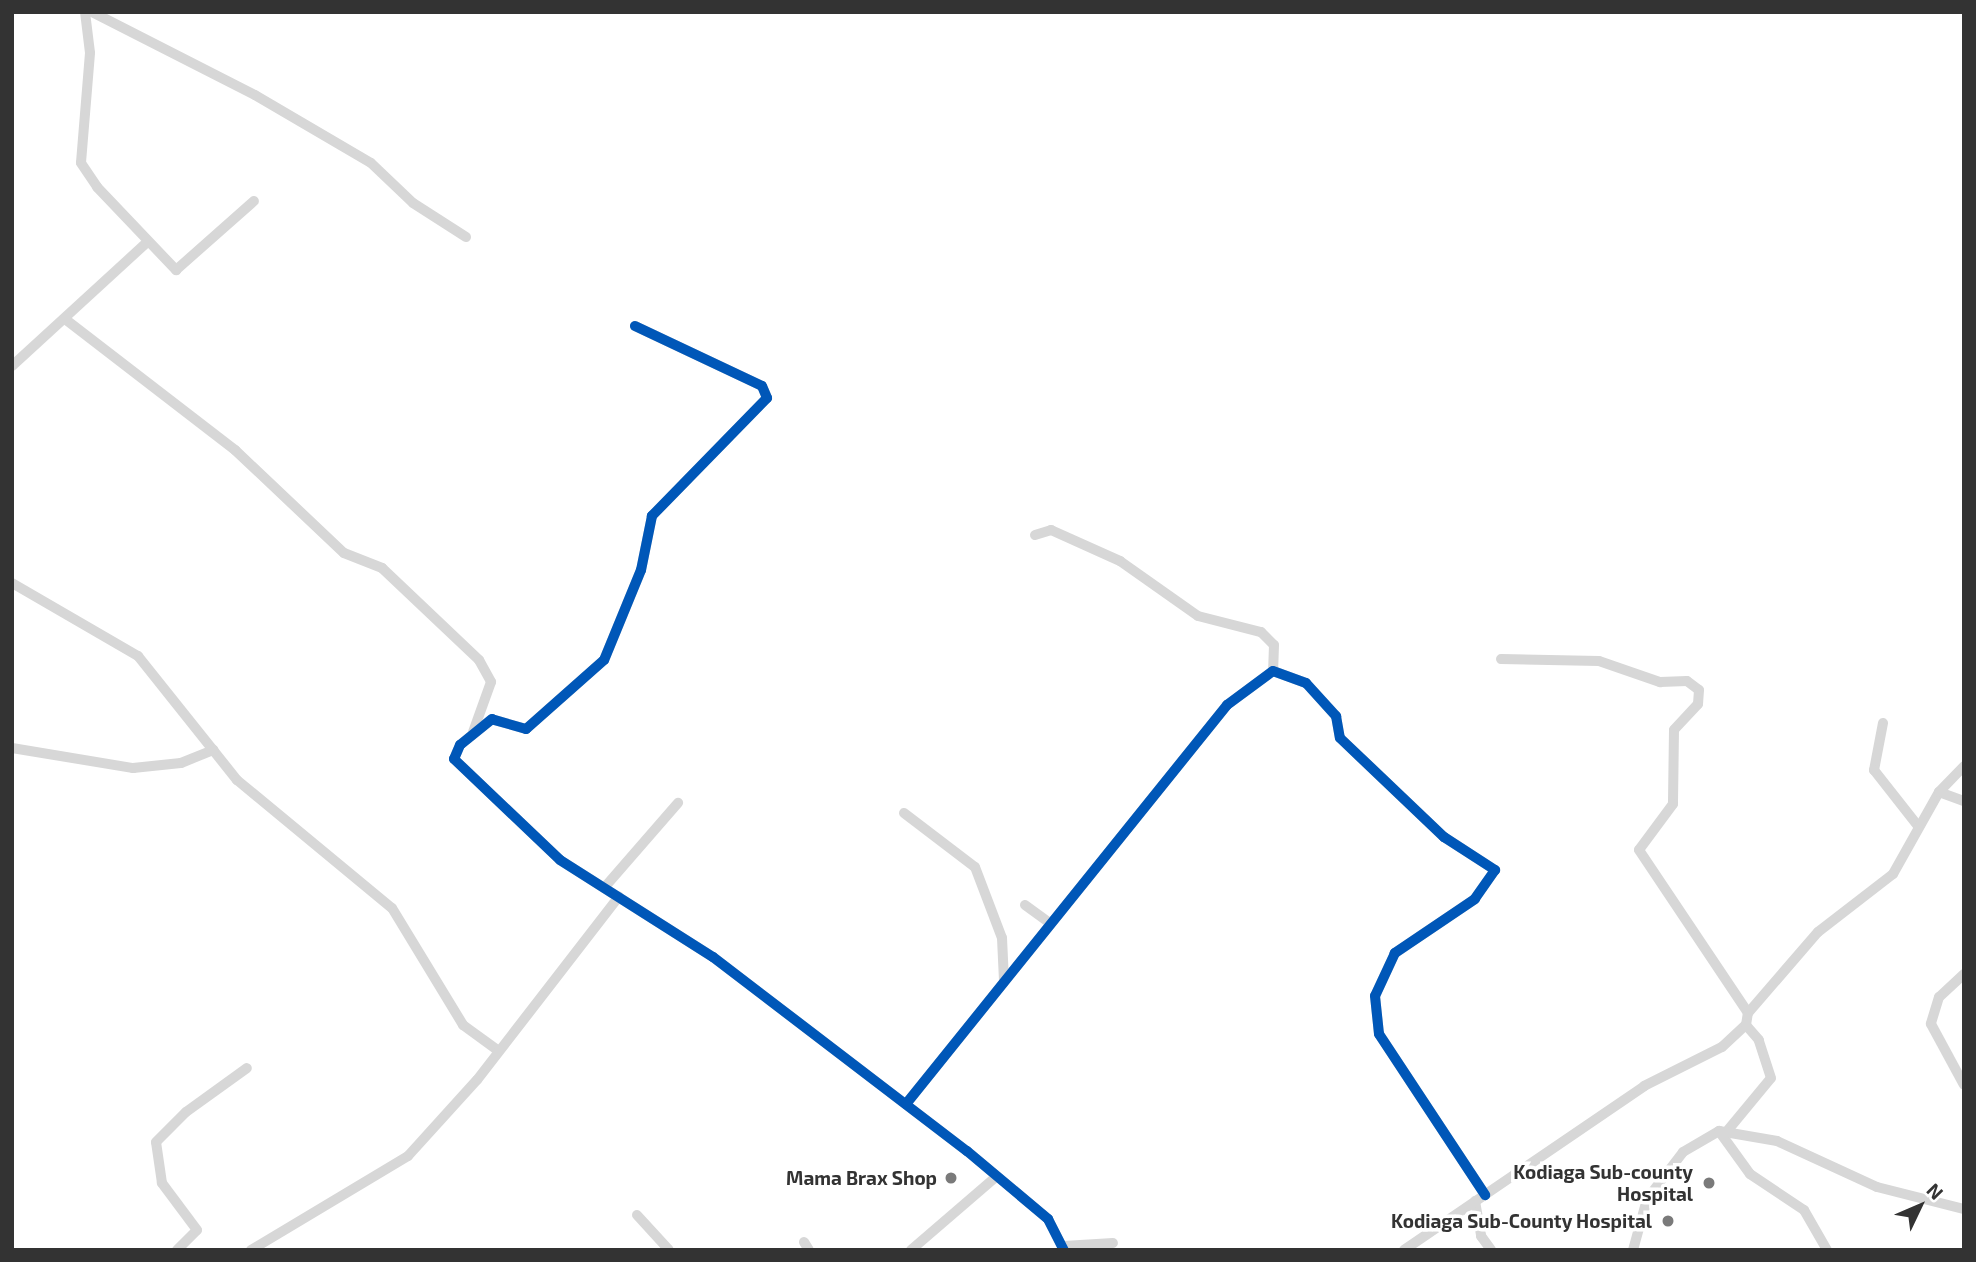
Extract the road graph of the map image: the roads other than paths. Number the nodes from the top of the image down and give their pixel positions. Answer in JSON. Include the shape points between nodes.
{"nodes":[{"id":1,"x":85,"y":12,"type":"edge"},
{"id":2,"x":92,"y":12,"type":"edge"},
{"id":3,"x":254,"y":201,"type":"dead end"},
{"id":4,"x":466,"y":237,"type":"dead end"},
{"id":5,"x":146,"y":243,"type":"junction"},
{"id":6,"x":65,"y":319,"type":"junction"},
{"id":7,"x":635,"y":326,"type":"dead end"},
{"id":8,"x":12,"y":366,"type":"edge"},
{"id":9,"x":1035,"y":535,"type":"dead end"},
{"id":10,"x":12,"y":583,"type":"edge"},
{"id":11,"x":1501,"y":659,"type":"dead end"},
{"id":12,"x":1273,"y":671,"type":"junction"},
{"id":13,"x":1883,"y":723,"type":"dead end"},
{"id":14,"x":472,"y":734,"type":"junction"},
{"id":15,"x":12,"y":748,"type":"edge"},
{"id":16,"x":214,"y":750,"type":"junction"},
{"id":17,"x":1964,"y":765,"type":"edge"},
{"id":18,"x":1940,"y":792,"type":"junction"},
{"id":19,"x":1964,"y":801,"type":"edge"},
{"id":20,"x":678,"y":803,"type":"dead end"},
{"id":21,"x":904,"y":813,"type":"dead end"},
{"id":22,"x":1918,"y":826,"type":"junction"},
{"id":23,"x":604,"y":888,"type":"junction"},
{"id":24,"x":619,"y":896,"type":"junction"},
{"id":25,"x":1025,"y":905,"type":"dead end"},
{"id":26,"x":1050,"y":923,"type":"junction"},
{"id":27,"x":1964,"y":974,"type":"edge"},
{"id":28,"x":1003,"y":980,"type":"junction"},
{"id":29,"x":1748,"y":1013,"type":"junction"},
{"id":30,"x":1746,"y":1025,"type":"junction"},
{"id":31,"x":496,"y":1049,"type":"junction"},
{"id":32,"x":247,"y":1068,"type":"dead end"},
{"id":33,"x":1964,"y":1085,"type":"edge"},
{"id":34,"x":906,"y":1104,"type":"junction"},
{"id":35,"x":1723,"y":1130,"type":"junction"},
{"id":36,"x":997,"y":1176,"type":"junction"},
{"id":37,"x":1485,"y":1195,"type":"junction"},
{"id":38,"x":1475,"y":1202,"type":"junction"},
{"id":39,"x":1964,"y":1209,"type":"edge"},
{"id":40,"x":638,"y":1215,"type":"dead end"},
{"id":41,"x":1113,"y":1243,"type":"dead end"},
{"id":42,"x":1064,"y":1248,"type":"edge"},
{"id":43,"x":1491,"y":1249,"type":"edge"},
{"id":44,"x":177,"y":1250,"type":"edge"},
{"id":45,"x":251,"y":1250,"type":"edge"},
{"id":46,"x":669,"y":1250,"type":"edge"},
{"id":47,"x":911,"y":1250,"type":"edge"},
{"id":48,"x":1404,"y":1250,"type":"edge"},
{"id":49,"x":1633,"y":1250,"type":"edge"},
{"id":50,"x":1827,"y":1250,"type":"edge"}],
"edges":[{"from":1,"to":5,"type":"street","via":[[90,53],[81,163]]},
{"from":2,"to":4,"type":"street","via":[[255,94],[371,163],[413,203]]},
{"from":3,"to":5,"type":"street","via":[[181,269],[172,269]]},
{"from":5,"to":6,"type":"street"},
{"from":6,"to":8,"type":"street"},
{"from":6,"to":14,"type":"street","via":[[235,450],[344,552],[382,568],[479,660],[491,682]]},
{"from":7,"to":14,"type":"street","via":[[762,386],[767,398],[652,516],[641,570],[604,660],[526,729],[497,718]]},
{"from":9,"to":12,"type":"street","via":[[1051,530],[1120,561],[1198,616],[1261,632],[1274,645]]},
{"from":10,"to":16,"type":"street","via":[[138,656]]},
{"from":11,"to":29,"type":"street","via":[[1599,661],[1660,682],[1688,681],[1699,690],[1698,704],[1674,730],[1673,804],[1639,850]]},
{"from":12,"to":26,"type":"street","via":[[1227,705]]},
{"from":12,"to":37,"type":"street","via":[[1306,683],[1336,716],[1340,738],[1444,837],[1495,870],[1475,899],[1395,953],[1375,996],[1378,1034]]},
{"from":13,"to":22,"type":"street","via":[[1874,770]]},
{"from":14,"to":23,"type":"street","via":[[454,753],[463,774],[560,860]]},
{"from":15,"to":16,"type":"street","via":[[133,768],[181,763]]},
{"from":16,"to":31,"type":"street","via":[[254,797],[377,892],[463,1025]]},
{"from":17,"to":18,"type":"street"},
{"from":18,"to":19,"type":"street"},
{"from":18,"to":22,"type":"street"},
{"from":20,"to":23,"type":"street"},
{"from":21,"to":28,"type":"street","via":[[975,867],[1002,938]]},
{"from":22,"to":29,"type":"street","via":[[1893,874],[1818,932]]},
{"from":23,"to":24,"type":"street"},
{"from":24,"to":31,"type":"street"},
{"from":24,"to":34,"type":"street","via":[[713,957]]},
{"from":25,"to":26,"type":"street"},
{"from":26,"to":28,"type":"street"},
{"from":27,"to":33,"type":"street","via":[[1939,997],[1931,1024]]},
{"from":28,"to":34,"type":"street"},
{"from":29,"to":30,"type":"street"},
{"from":30,"to":35,"type":"street","via":[[1759,1040],[1771,1078]]},
{"from":30,"to":37,"type":"street","via":[[1722,1046],[1644,1086]]},
{"from":31,"to":45,"type":"street","via":[[477,1080],[408,1156]]},
{"from":32,"to":44,"type":"street","via":[[186,1112],[156,1142],[162,1183],[197,1230]]},
{"from":34,"to":36,"type":"street"},
{"from":35,"to":39,"type":"street","via":[[1800,1149],[1904,1196]]},
{"from":35,"to":49,"type":"street","via":[[1683,1152],[1647,1199]]},
{"from":35,"to":50,"type":"street","via":[[1750,1174],[1804,1210]]},
{"from":36,"to":42,"type":"street","via":[[1048,1219]]},
{"from":36,"to":47,"type":"street"},
{"from":37,"to":38,"type":"street"},
{"from":38,"to":43,"type":"street","via":[[1481,1236]]},
{"from":38,"to":48,"type":"street"},
{"from":40,"to":46,"type":"street"},
{"from":41,"to":42,"type":"street"}]}
